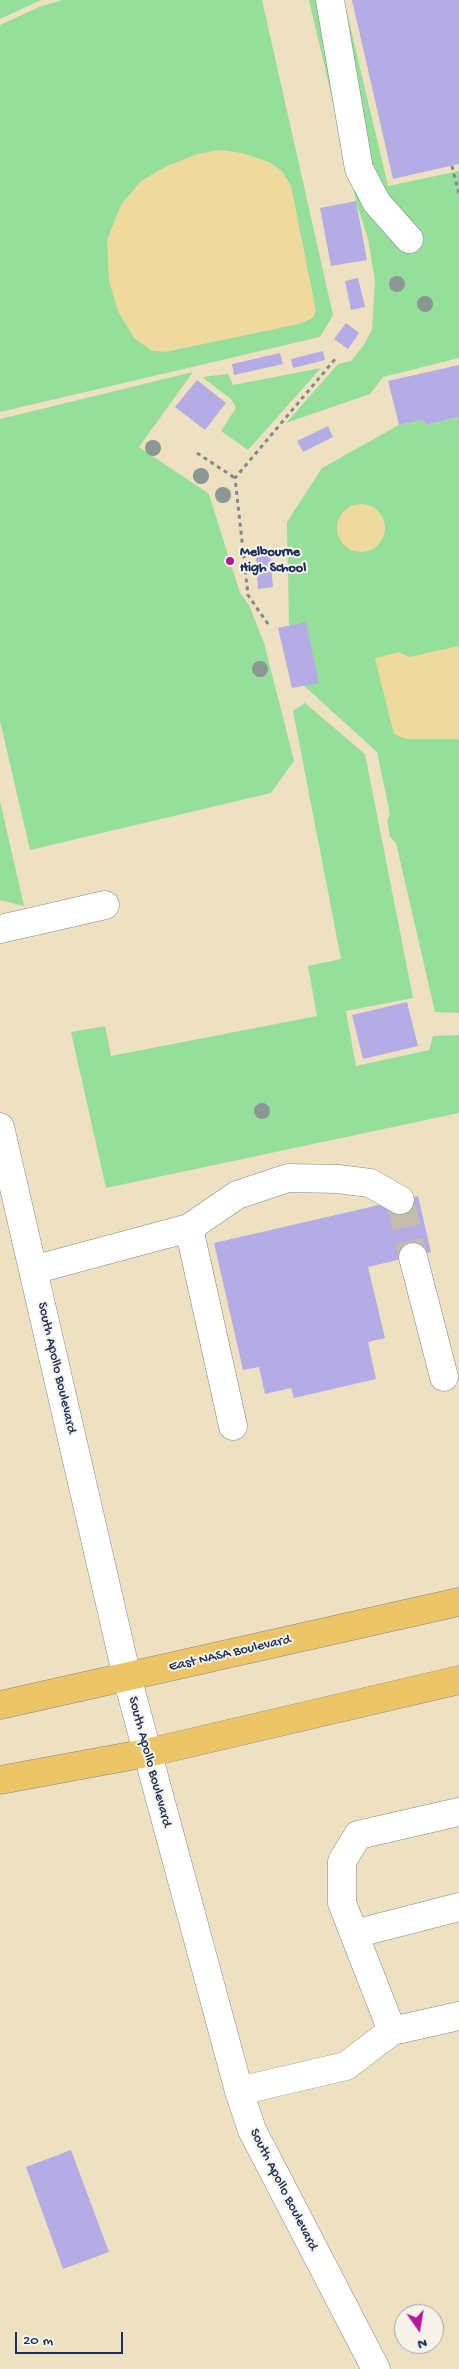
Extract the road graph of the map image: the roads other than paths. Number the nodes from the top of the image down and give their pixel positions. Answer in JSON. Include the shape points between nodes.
{"nodes":[{"id":1,"x":330,"y":0,"type":"edge"},
{"id":2,"x":409,"y":239,"type":"dead end"},
{"id":3,"x":105,"y":905,"type":"dead end"},
{"id":4,"x":0,"y":929,"type":"edge"},
{"id":5,"x":0,"y":1130,"type":"edge"},
{"id":6,"x":400,"y":1200,"type":"dead end"},
{"id":7,"x":189,"y":1228,"type":"junction"},
{"id":8,"x":413,"y":1257,"type":"tunnel mouth"},
{"id":9,"x":33,"y":1270,"type":"junction"},
{"id":10,"x":444,"y":1377,"type":"dead end"},
{"id":11,"x":233,"y":1426,"type":"dead end"},
{"id":12,"x":459,"y":1602,"type":"edge"},
{"id":13,"x":127,"y":1677,"type":"junction"},
{"id":14,"x":459,"y":1680,"type":"edge"},
{"id":15,"x":0,"y":1706,"type":"edge"},
{"id":16,"x":147,"y":1753,"type":"junction"},
{"id":17,"x":0,"y":1780,"type":"edge"},
{"id":18,"x":459,"y":1812,"type":"edge"},
{"id":19,"x":459,"y":1907,"type":"edge"},
{"id":20,"x":354,"y":1934,"type":"junction"},
{"id":21,"x":459,"y":2016,"type":"edge"},
{"id":22,"x":392,"y":2031,"type":"junction"},
{"id":23,"x":239,"y":2091,"type":"junction"},
{"id":24,"x":376,"y":2369,"type":"edge"}],
"edges":[{"from":1,"to":2,"type":"street","via":[[359,169],[377,203]]},
{"from":3,"to":4,"type":"street"},
{"from":5,"to":9,"type":"street","name":"South Apollo Boulevard"},
{"from":6,"to":7,"type":"street","via":[[370,1183],[288,1178],[238,1194]]},
{"from":7,"to":9,"type":"street"},
{"from":7,"to":11,"type":"street"},
{"from":8,"to":10,"type":"street"},
{"from":9,"to":13,"type":"street","name":"South Apollo Boulevard"},
{"from":12,"to":13,"type":"main road","name":"East NASA Boulevard"},
{"from":13,"to":15,"type":"main road","name":"East NASA Boulevard"},
{"from":13,"to":16,"type":"street","name":"South Apollo Boulevard"},
{"from":14,"to":16,"type":"main road"},
{"from":16,"to":17,"type":"main road"},
{"from":16,"to":23,"type":"street","name":"South Apollo Boulevard"},
{"from":18,"to":20,"type":"street","via":[[358,1835],[342,1861],[342,1903]]},
{"from":19,"to":20,"type":"street"},
{"from":20,"to":22,"type":"street"},
{"from":21,"to":22,"type":"street"},
{"from":22,"to":23,"type":"street","via":[[346,2066]]},
{"from":23,"to":24,"type":"street","name":"South Apollo Boulevard","via":[[252,2130]]}]}
